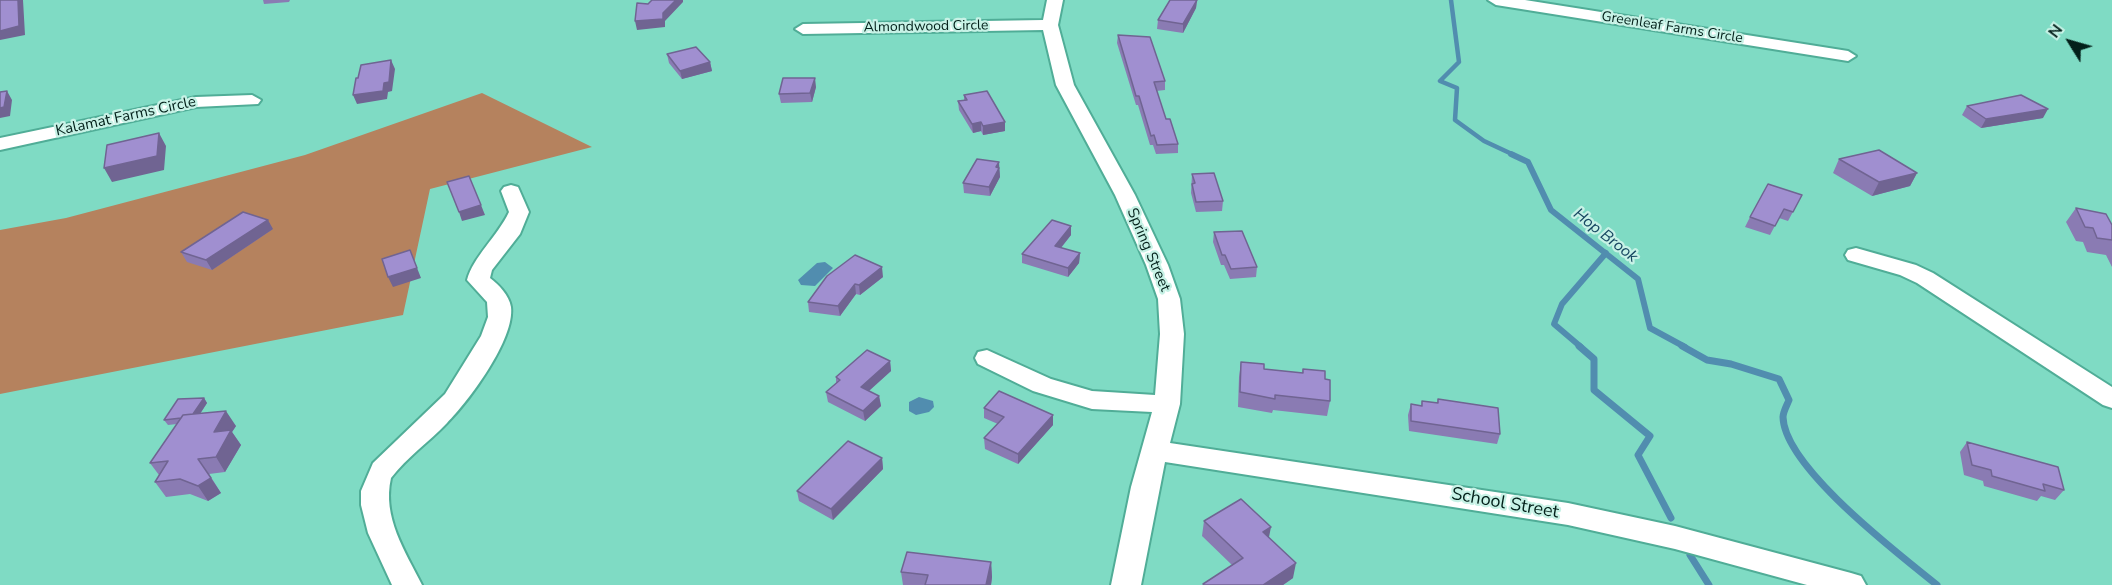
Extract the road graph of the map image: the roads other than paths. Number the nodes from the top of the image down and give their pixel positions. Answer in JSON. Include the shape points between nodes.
{"nodes":[{"id":1,"x":1055,"y":0,"type":"edge"},
{"id":2,"x":1496,"y":0,"type":"edge"},
{"id":3,"x":1050,"y":25,"type":"junction"},
{"id":4,"x":803,"y":29,"type":"dead end"},
{"id":5,"x":1848,"y":56,"type":"dead end"},
{"id":6,"x":252,"y":100,"type":"dead end"},
{"id":7,"x":0,"y":144,"type":"edge"},
{"id":8,"x":511,"y":191,"type":"dead end"},
{"id":9,"x":1856,"y":255,"type":"dead end"},
{"id":10,"x":987,"y":358,"type":"dead end"},
{"id":11,"x":2112,"y":399,"type":"edge"},
{"id":12,"x":1167,"y":404,"type":"junction"},
{"id":13,"x":1154,"y":450,"type":"junction"},
{"id":14,"x":407,"y":585,"type":"edge"},
{"id":15,"x":1126,"y":585,"type":"edge"},
{"id":16,"x":1851,"y":585,"type":"edge"}],
"edges":[{"from":1,"to":3,"type":"street","name":"Spring Street"},
{"from":2,"to":5,"type":"street","name":"Greenleaf Farms Circle"},
{"from":3,"to":4,"type":"street","name":"Almondwood Circle"},
{"from":3,"to":12,"type":"street","name":"Spring Street","via":[[1065,85],[1125,195],[1158,265],[1169,299],[1172,334]]},
{"from":6,"to":7,"type":"street","name":"Kalamat Farms Circle","via":[[196,102]]},
{"from":8,"to":14,"type":"street","via":[[519,212],[509,234],[481,268],[478,280],[499,299],[501,311],[493,335],[468,384],[387,465],[378,479],[374,504]]},
{"from":9,"to":11,"type":"street","via":[[1925,278]]},
{"from":10,"to":12,"type":"street","via":[[1042,385],[1092,400]]},
{"from":12,"to":13,"type":"street","name":"Spring Street"},
{"from":13,"to":15,"type":"street","name":"Spring Street"},
{"from":13,"to":16,"type":"street","name":"School Street","via":[[1434,492],[1669,534]]}]}
